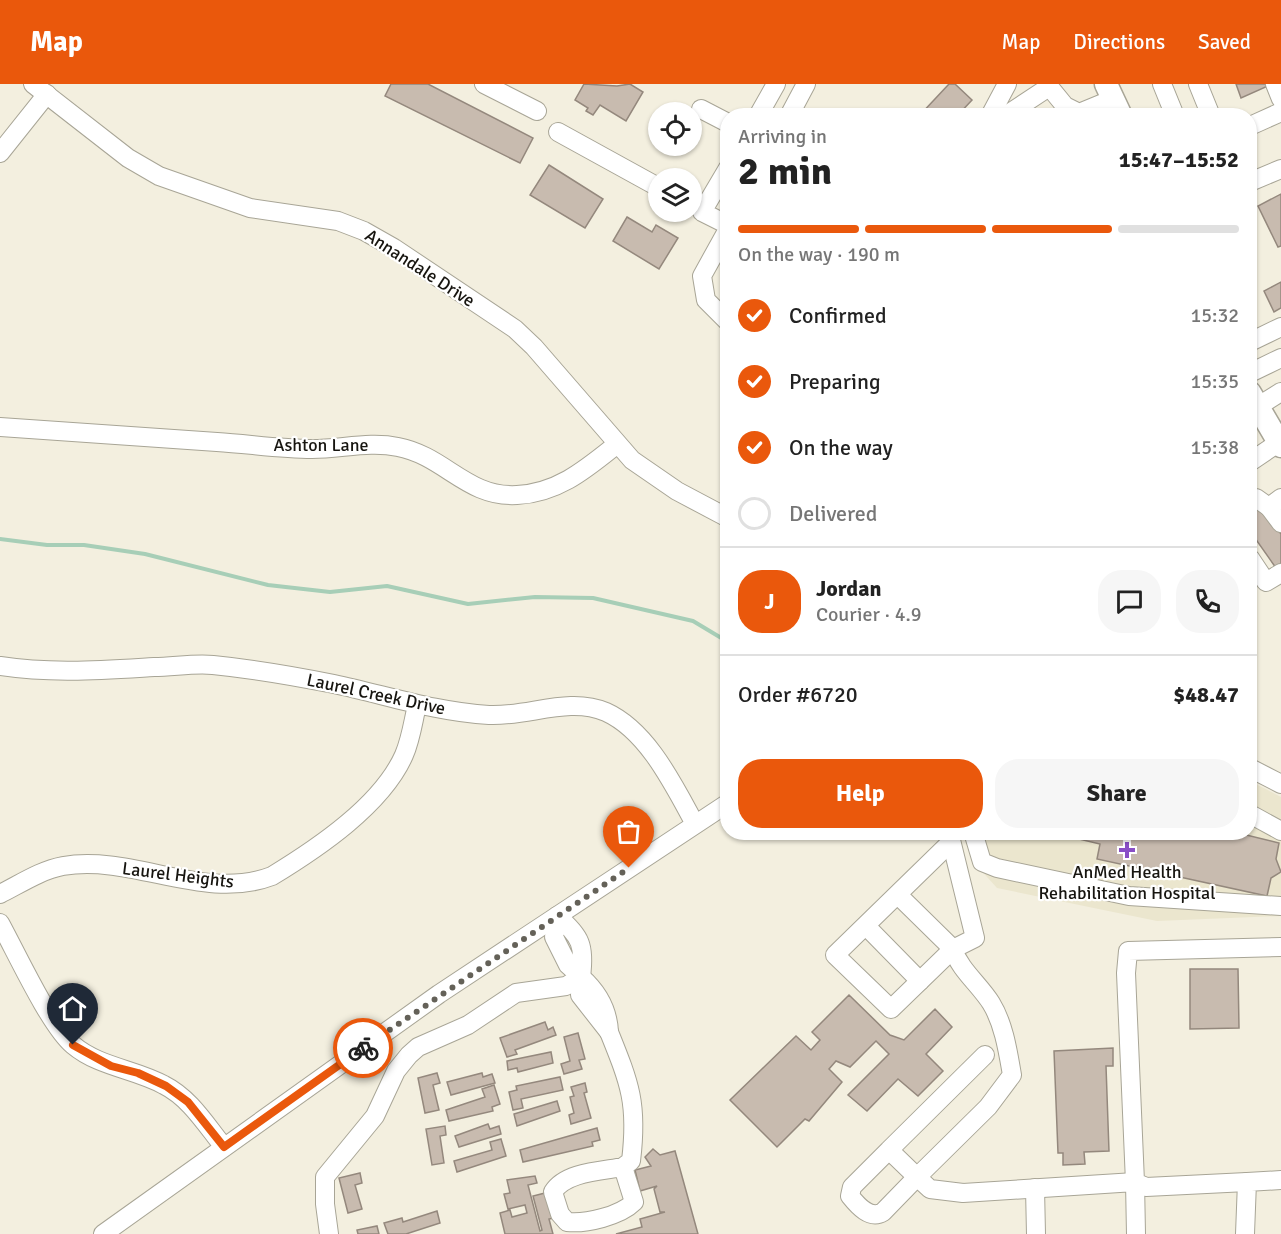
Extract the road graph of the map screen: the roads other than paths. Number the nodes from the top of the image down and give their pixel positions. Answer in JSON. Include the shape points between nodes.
{"nodes":[{"id":1,"x":484,"y":84,"type":"edge"},
{"id":2,"x":806,"y":84,"type":"edge"},
{"id":3,"x":1007,"y":84,"type":"edge"},
{"id":4,"x":1162,"y":84,"type":"edge"},
{"id":5,"x":1198,"y":84,"type":"edge"},
{"id":6,"x":1275,"y":84,"type":"edge"},
{"id":7,"x":772,"y":85,"type":"edge"},
{"id":8,"x":1048,"y":85,"type":"edge"},
{"id":9,"x":40,"y":89,"type":"edge"},
{"id":10,"x":1281,"y":99,"type":"edge"},
{"id":11,"x":1113,"y":100,"type":"edge"},
{"id":12,"x":762,"y":108,"type":"edge"},
{"id":13,"x":795,"y":108,"type":"edge"},
{"id":14,"x":994,"y":108,"type":"edge"},
{"id":15,"x":1016,"y":108,"type":"edge"},
{"id":16,"x":1068,"y":108,"type":"edge"},
{"id":17,"x":1093,"y":108,"type":"edge"},
{"id":18,"x":1172,"y":108,"type":"edge"},
{"id":19,"x":1208,"y":108,"type":"edge"},
{"id":20,"x":702,"y":110,"type":"edge"},
{"id":21,"x":537,"y":111,"type":"dead end"},
{"id":22,"x":1281,"y":112,"type":"edge"},
{"id":23,"x":720,"y":119,"type":"edge"},
{"id":24,"x":1257,"y":123,"type":"edge"},
{"id":25,"x":558,"y":132,"type":"dead end"},
{"id":26,"x":0,"y":153,"type":"edge"},
{"id":27,"x":1281,"y":169,"type":"edge"},
{"id":28,"x":720,"y":179,"type":"edge"},
{"id":29,"x":1257,"y":179,"type":"edge"},
{"id":30,"x":648,"y":182,"type":"edge"},
{"id":31,"x":702,"y":202,"type":"edge"},
{"id":32,"x":702,"y":212,"type":"edge"},
{"id":33,"x":720,"y":222,"type":"edge"},
{"id":34,"x":720,"y":242,"type":"edge"},
{"id":35,"x":720,"y":314,"type":"edge"},
{"id":36,"x":1281,"y":327,"type":"edge"},
{"id":37,"x":1257,"y":339,"type":"edge"},
{"id":38,"x":1281,"y":358,"type":"edge"},
{"id":39,"x":1257,"y":370,"type":"edge"},
{"id":40,"x":1281,"y":392,"type":"edge"},
{"id":41,"x":1257,"y":399,"type":"edge"},
{"id":42,"x":1257,"y":407,"type":"edge"},
{"id":43,"x":0,"y":427,"type":"edge"},
{"id":44,"x":1280,"y":444,"type":"edge"},
{"id":45,"x":616,"y":445,"type":"junction"},
{"id":46,"x":1257,"y":458,"type":"edge"},
{"id":47,"x":1257,"y":498,"type":"edge"},
{"id":48,"x":1275,"y":502,"type":"edge"},
{"id":49,"x":720,"y":513,"type":"edge"},
{"id":50,"x":1281,"y":523,"type":"edge"},
{"id":51,"x":1257,"y":568,"type":"edge"},
{"id":52,"x":1281,"y":573,"type":"edge"},
{"id":53,"x":0,"y":666,"type":"edge"},
{"id":54,"x":417,"y":705,"type":"junction"},
{"id":55,"x":1257,"y":772,"type":"edge"},
{"id":56,"x":1281,"y":784,"type":"edge"},
{"id":57,"x":720,"y":808,"type":"edge"},
{"id":58,"x":1257,"y":818,"type":"edge"},
{"id":59,"x":695,"y":824,"type":"junction"},
{"id":60,"x":1281,"y":831,"type":"edge"},
{"id":61,"x":947,"y":840,"type":"edge"},
{"id":62,"x":951,"y":840,"type":"edge"},
{"id":63,"x":976,"y":840,"type":"edge"},
{"id":64,"x":0,"y":894,"type":"edge"},
{"id":65,"x":898,"y":895,"type":"junction"},
{"id":66,"x":1281,"y":906,"type":"edge"},
{"id":67,"x":557,"y":916,"type":"junction"},
{"id":68,"x":0,"y":923,"type":"edge"},
{"id":69,"x":866,"y":926,"type":"junction"},
{"id":70,"x":1281,"y":946,"type":"edge"},
{"id":71,"x":952,"y":949,"type":"junction"},
{"id":72,"x":581,"y":977,"type":"junction"},
{"id":73,"x":920,"y":981,"type":"junction"},
{"id":74,"x":985,"y":1055,"type":"dead end"},
{"id":75,"x":224,"y":1147,"type":"junction"},
{"id":76,"x":890,"y":1150,"type":"junction"},
{"id":77,"x":623,"y":1167,"type":"dead end"},
{"id":78,"x":917,"y":1177,"type":"junction"},
{"id":79,"x":1281,"y":1180,"type":"edge"},
{"id":80,"x":1135,"y":1182,"type":"junction"},
{"id":81,"x":1246,"y":1182,"type":"junction"},
{"id":82,"x":1035,"y":1188,"type":"junction"},
{"id":83,"x":103,"y":1234,"type":"edge"},
{"id":84,"x":329,"y":1234,"type":"edge"},
{"id":85,"x":1036,"y":1234,"type":"edge"},
{"id":86,"x":1136,"y":1234,"type":"edge"},
{"id":87,"x":1245,"y":1234,"type":"edge"}],
"edges":[{"from":1,"to":21,"type":"street"},
{"from":2,"to":13,"type":"street"},
{"from":3,"to":14,"type":"street"},
{"from":4,"to":18,"type":"street"},
{"from":5,"to":19,"type":"street"},
{"from":6,"to":10,"type":"street"},
{"from":7,"to":12,"type":"street"},
{"from":8,"to":15,"type":"street"},
{"from":8,"to":16,"type":"street"},
{"from":9,"to":26,"type":"street"},
{"from":9,"to":45,"type":"street","name":"Annandale Drive","via":[[128,158],[159,176],[250,208],[338,221],[394,248],[515,329]]},
{"from":11,"to":17,"type":"street"},
{"from":20,"to":23,"type":"street"},
{"from":22,"to":24,"type":"street"},
{"from":25,"to":30,"type":"street"},
{"from":27,"to":29,"type":"street"},
{"from":28,"to":31,"type":"street"},
{"from":32,"to":33,"type":"street"},
{"from":34,"to":35,"type":"street","via":[[702,276],[706,300]]},
{"from":36,"to":37,"type":"street"},
{"from":38,"to":39,"type":"street"},
{"from":40,"to":41,"type":"street"},
{"from":42,"to":44,"type":"main road"},
{"from":43,"to":45,"type":"street","name":"Ashton Lane","via":[[313,449],[398,447],[426,456],[474,488],[501,496],[534,493],[561,484],[587,470]]},
{"from":44,"to":46,"type":"street"},
{"from":45,"to":49,"type":"street","name":"Annandale Drive","via":[[647,472]]},
{"from":47,"to":48,"type":"street"},
{"from":48,"to":50,"type":"street"},
{"from":51,"to":52,"type":"street","via":[[1266,582]]},
{"from":53,"to":54,"type":"street","name":"Laurel Creek Drive","via":[[81,672],[209,665],[335,684]]},
{"from":54,"to":59,"type":"street","name":"Laurel Creek Drive","via":[[491,715],[562,706],[605,712],[631,728],[641,740]]},
{"from":54,"to":64,"type":"street","name":"Laurel Heights","via":[[405,754],[382,791],[356,816],[272,876],[230,884],[97,865],[63,866]]},
{"from":55,"to":56,"type":"street"},
{"from":57,"to":59,"type":"street"},
{"from":58,"to":60,"type":"street"},
{"from":59,"to":67,"type":"street"},
{"from":61,"to":65,"type":"street"},
{"from":62,"to":71,"type":"street","via":[[975,938]]},
{"from":63,"to":66,"type":"street","via":[[982,862],[997,868],[1129,896]]},
{"from":65,"to":69,"type":"street"},
{"from":65,"to":71,"type":"street"},
{"from":67,"to":72,"type":"street","via":[[554,937],[568,965]]},
{"from":67,"to":75,"type":"street","via":[[439,994]]},
{"from":68,"to":75,"type":"street","via":[[64,1037],[111,1066],[166,1086],[188,1102]]},
{"from":69,"to":73,"type":"street"},
{"from":69,"to":73,"type":"street","via":[[836,955],[891,1009]]},
{"from":70,"to":80,"type":"street","via":[[1128,951]]},
{"from":71,"to":73,"type":"street"},
{"from":71,"to":78,"type":"street","via":[[991,1004],[1006,1043],[1012,1075],[988,1107]]},
{"from":72,"to":77,"type":"street","via":[[580,995],[609,1032],[634,1105],[631,1161]]},
{"from":72,"to":84,"type":"street","via":[[566,986],[516,993],[468,1025],[418,1047],[409,1055],[396,1071],[375,1116],[325,1177]]},
{"from":74,"to":76,"type":"street"},
{"from":75,"to":83,"type":"street"},
{"from":76,"to":78,"type":"street"},
{"from":76,"to":78,"type":"street","via":[[852,1187],[853,1199],[868,1213],[879,1215]]},
{"from":78,"to":82,"type":"street","via":[[930,1189],[963,1193]]},
{"from":79,"to":81,"type":"street"},
{"from":80,"to":81,"type":"street","via":[[1146,1187]]},
{"from":80,"to":82,"type":"street"},
{"from":80,"to":86,"type":"street"},
{"from":81,"to":87,"type":"street"},
{"from":82,"to":85,"type":"street"}]}
